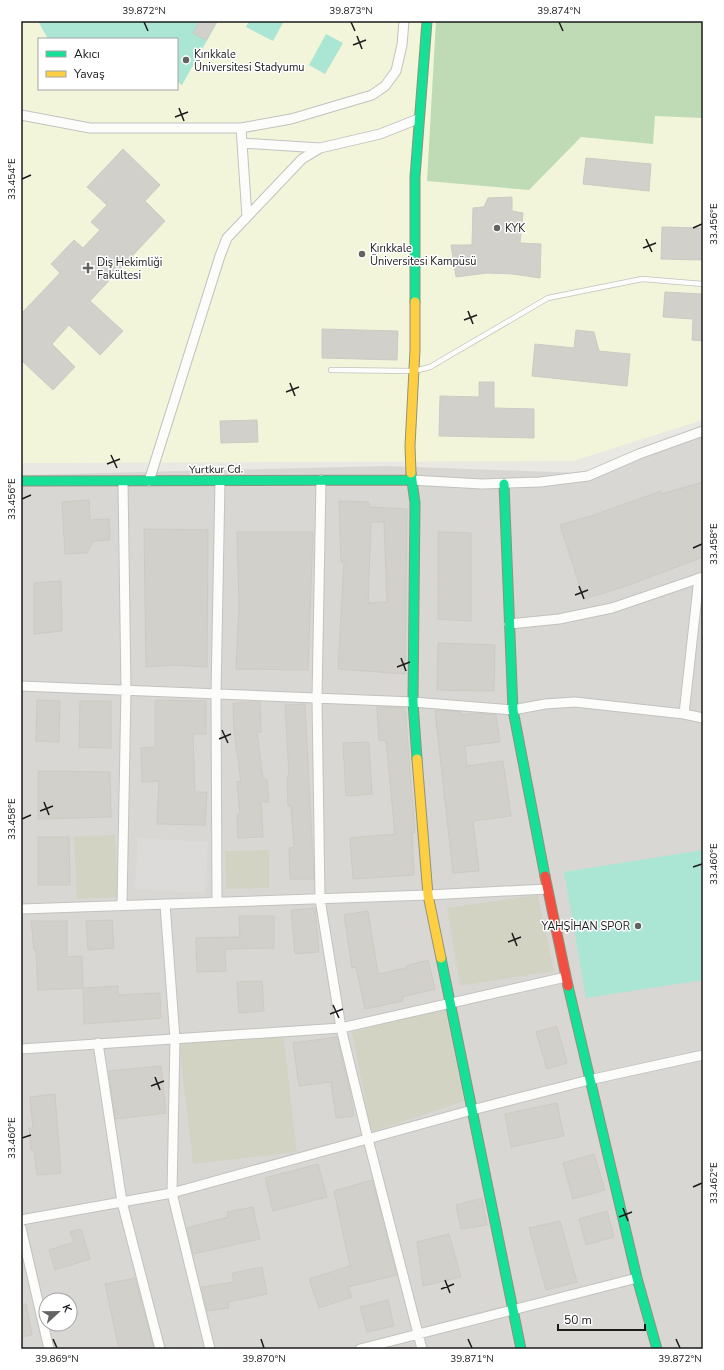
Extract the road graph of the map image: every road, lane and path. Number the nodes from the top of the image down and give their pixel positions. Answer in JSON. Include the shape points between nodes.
{"nodes":[{"id":1,"x":404,"y":21,"type":"edge"},
{"id":2,"x":427,"y":21,"type":"edge"},
{"id":3,"x":21,"y":115,"type":"edge"},
{"id":4,"x":418,"y":119,"type":"junction"},
{"id":5,"x":241,"y":128,"type":"junction"},
{"id":6,"x":242,"y":143,"type":"junction"},
{"id":7,"x":320,"y":148,"type":"junction"},
{"id":8,"x":247,"y":217,"type":"junction"},
{"id":9,"x":703,"y":284,"type":"edge"},
{"id":10,"x":331,"y":370,"type":"dead end"},
{"id":11,"x":414,"y":371,"type":"junction"},
{"id":12,"x":703,"y":431,"type":"edge"},
{"id":13,"x":321,"y":480,"type":"junction"},
{"id":14,"x":411,"y":480,"type":"junction"},
{"id":15,"x":21,"y":481,"type":"edge"},
{"id":16,"x":149,"y":481,"type":"junction"},
{"id":17,"x":220,"y":481,"type":"junction"},
{"id":18,"x":123,"y":482,"type":"junction"},
{"id":19,"x":504,"y":484,"type":"junction"},
{"id":20,"x":701,"y":578,"type":"edge"},
{"id":21,"x":510,"y":624,"type":"junction"},
{"id":22,"x":21,"y":686,"type":"edge"},
{"id":23,"x":126,"y":690,"type":"junction"},
{"id":24,"x":216,"y":694,"type":"junction"},
{"id":25,"x":317,"y":698,"type":"junction"},
{"id":26,"x":413,"y":702,"type":"junction"},
{"id":27,"x":513,"y":710,"type":"junction"},
{"id":28,"x":684,"y":714,"type":"junction"},
{"id":29,"x":703,"y":718,"type":"edge"},
{"id":30,"x":547,"y":889,"type":"junction"},
{"id":31,"x":428,"y":895,"type":"junction"},
{"id":32,"x":320,"y":899,"type":"junction"},
{"id":33,"x":217,"y":902,"type":"junction"},
{"id":34,"x":165,"y":904,"type":"junction"},
{"id":35,"x":122,"y":905,"type":"junction"},
{"id":36,"x":21,"y":909,"type":"edge"},
{"id":37,"x":566,"y":977,"type":"junction"},
{"id":38,"x":449,"y":1004,"type":"junction"},
{"id":39,"x":341,"y":1028,"type":"junction"},
{"id":40,"x":175,"y":1038,"type":"junction"},
{"id":41,"x":98,"y":1044,"type":"junction"},
{"id":42,"x":21,"y":1048,"type":"edge"},
{"id":43,"x":703,"y":1054,"type":"edge"},
{"id":44,"x":589,"y":1080,"type":"junction"},
{"id":45,"x":472,"y":1110,"type":"junction"},
{"id":46,"x":368,"y":1139,"type":"junction"},
{"id":47,"x":172,"y":1193,"type":"junction"},
{"id":48,"x":122,"y":1202,"type":"junction"},
{"id":49,"x":21,"y":1220,"type":"edge"},
{"id":50,"x":21,"y":1228,"type":"edge"},
{"id":51,"x":637,"y":1278,"type":"junction"},
{"id":52,"x":513,"y":1310,"type":"junction"},
{"id":53,"x":418,"y":1335,"type":"junction"},
{"id":54,"x":49,"y":1349,"type":"edge"},
{"id":55,"x":160,"y":1349,"type":"edge"},
{"id":56,"x":210,"y":1349,"type":"edge"},
{"id":57,"x":360,"y":1349,"type":"edge"},
{"id":58,"x":422,"y":1349,"type":"edge"},
{"id":59,"x":521,"y":1349,"type":"edge"},
{"id":60,"x":657,"y":1349,"type":"edge"}],
"edges":[{"from":1,"to":5,"type":"street","via":[[396,71],[385,86],[372,95],[291,119]]},
{"from":2,"to":4,"type":"street","via":[[423,87]]},
{"from":3,"to":5,"type":"street","via":[[90,128]]},
{"from":4,"to":7,"type":"street","via":[[380,134]]},
{"from":4,"to":11,"type":"street","via":[[414,199]]},
{"from":5,"to":6,"type":"street"},
{"from":6,"to":7,"type":"street"},
{"from":6,"to":8,"type":"street"},
{"from":7,"to":8,"type":"street","via":[[302,158]]},
{"from":8,"to":16,"type":"street","via":[[228,238],[220,256]]},
{"from":9,"to":11,"type":"lane","via":[[642,279],[548,298],[430,367]]},
{"from":10,"to":11,"type":"lane"},
{"from":11,"to":14,"type":"street"},
{"from":12,"to":19,"type":"street","via":[[588,476]]},
{"from":13,"to":14,"type":"street","name":"Yurtkur Cd."},
{"from":13,"to":17,"type":"street","name":"Yurtkur Cd."},
{"from":13,"to":25,"type":"street"},
{"from":14,"to":19,"type":"street"},
{"from":14,"to":26,"type":"street","via":[[415,503]]},
{"from":15,"to":18,"type":"street","name":"Yurtkur Cd."},
{"from":16,"to":17,"type":"street","name":"Yurtkur Cd."},
{"from":16,"to":18,"type":"street","name":"Yurtkur Cd."},
{"from":17,"to":24,"type":"street"},
{"from":18,"to":23,"type":"street"},
{"from":19,"to":21,"type":"street"},
{"from":20,"to":21,"type":"street","via":[[612,608],[559,619]]},
{"from":20,"to":28,"type":"street"},
{"from":21,"to":27,"type":"street"},
{"from":22,"to":23,"type":"street"},
{"from":23,"to":24,"type":"street"},
{"from":23,"to":35,"type":"street"},
{"from":24,"to":25,"type":"street"},
{"from":24,"to":33,"type":"street"},
{"from":25,"to":26,"type":"street"},
{"from":25,"to":32,"type":"street"},
{"from":26,"to":27,"type":"street"},
{"from":26,"to":31,"type":"street"},
{"from":27,"to":28,"type":"street","via":[[575,702]]},
{"from":27,"to":30,"type":"street"},
{"from":28,"to":29,"type":"street"},
{"from":30,"to":31,"type":"street"},
{"from":30,"to":37,"type":"street"},
{"from":31,"to":32,"type":"street"},
{"from":31,"to":38,"type":"street"},
{"from":32,"to":33,"type":"street"},
{"from":32,"to":39,"type":"street"},
{"from":33,"to":34,"type":"street"},
{"from":34,"to":35,"type":"street"},
{"from":34,"to":40,"type":"street"},
{"from":35,"to":36,"type":"street"},
{"from":37,"to":38,"type":"street"},
{"from":37,"to":44,"type":"street"},
{"from":38,"to":39,"type":"street"},
{"from":38,"to":45,"type":"street"},
{"from":39,"to":40,"type":"street"},
{"from":39,"to":46,"type":"street"},
{"from":40,"to":41,"type":"street"},
{"from":40,"to":47,"type":"street"},
{"from":41,"to":42,"type":"street"},
{"from":41,"to":48,"type":"street"},
{"from":43,"to":44,"type":"street"},
{"from":44,"to":45,"type":"street"},
{"from":44,"to":51,"type":"street"},
{"from":45,"to":46,"type":"street"},
{"from":45,"to":52,"type":"street"},
{"from":46,"to":47,"type":"street"},
{"from":46,"to":53,"type":"street"},
{"from":47,"to":48,"type":"street"},
{"from":47,"to":56,"type":"street"},
{"from":48,"to":49,"type":"street"},
{"from":48,"to":55,"type":"street"},
{"from":50,"to":54,"type":"street"},
{"from":51,"to":52,"type":"street"},
{"from":51,"to":60,"type":"street"},
{"from":52,"to":53,"type":"street"},
{"from":52,"to":59,"type":"street"},
{"from":53,"to":57,"type":"street"},
{"from":53,"to":58,"type":"street"}]}
